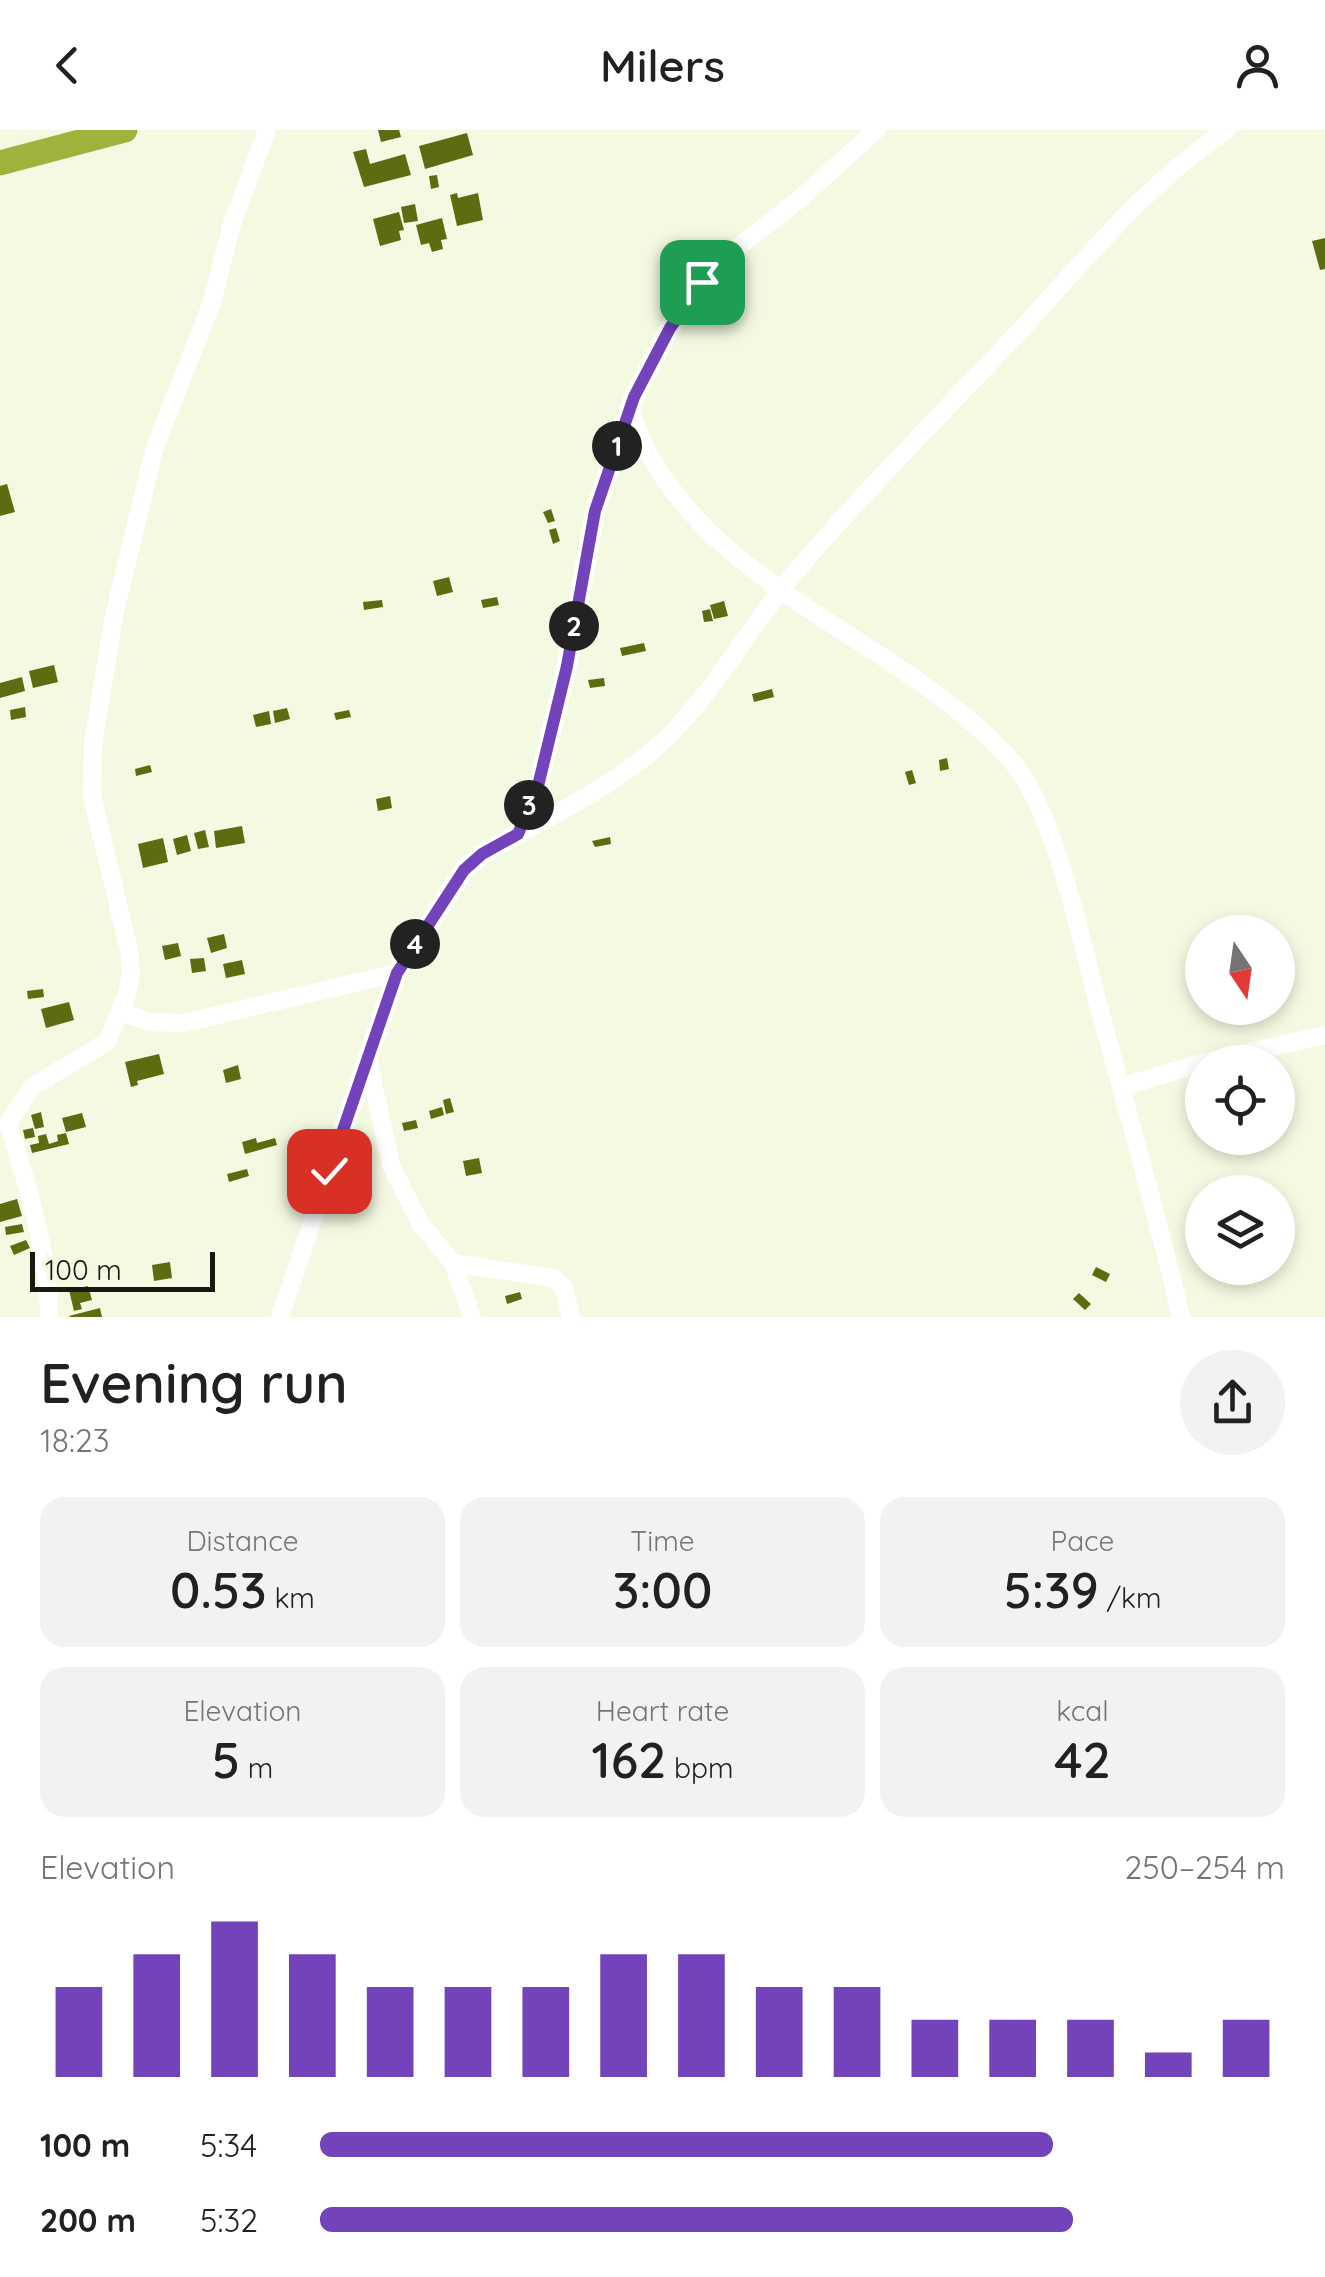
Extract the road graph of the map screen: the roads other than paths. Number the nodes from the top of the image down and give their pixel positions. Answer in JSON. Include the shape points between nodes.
{"nodes":[{"id":1,"x":65,"y":130,"type":"edge"},
{"id":2,"x":125,"y":130,"type":"edge"},
{"id":3,"x":267,"y":130,"type":"edge"},
{"id":4,"x":876,"y":130,"type":"edge"},
{"id":5,"x":1227,"y":130,"type":"edge"},
{"id":6,"x":0,"y":148,"type":"edge"},
{"id":7,"x":0,"y":163,"type":"edge"},
{"id":8,"x":630,"y":410,"type":"junction"},
{"id":9,"x":782,"y":590,"type":"junction"},
{"id":10,"x":518,"y":834,"type":"junction"},
{"id":11,"x":397,"y":973,"type":"junction"},
{"id":12,"x":120,"y":1012,"type":"junction"},
{"id":13,"x":1325,"y":1035,"type":"edge"},
{"id":14,"x":1282,"y":1045,"type":"edge"},
{"id":15,"x":368,"y":1060,"type":"junction"},
{"id":16,"x":1185,"y":1068,"type":"edge"},
{"id":17,"x":1121,"y":1087,"type":"junction"},
{"id":18,"x":453,"y":1262,"type":"junction"},
{"id":19,"x":49,"y":1317,"type":"edge"},
{"id":20,"x":280,"y":1317,"type":"edge"},
{"id":21,"x":472,"y":1317,"type":"edge"},
{"id":22,"x":571,"y":1317,"type":"edge"},
{"id":23,"x":1181,"y":1317,"type":"edge"}],
"edges":[{"from":1,"to":6,"type":"highway"},
{"from":2,"to":7,"type":"highway"},
{"from":3,"to":12,"type":"street","via":[[212,302],[154,450],[114,616],[93,744],[92,796],[129,950],[132,975]]},
{"from":4,"to":8,"type":"street","via":[[702,282],[670,328]]},
{"from":5,"to":9,"type":"street","via":[[1186,158],[1120,223]]},
{"from":8,"to":9,"type":"street","via":[[640,439],[708,532]]},
{"from":8,"to":10,"type":"street","via":[[595,511],[563,684],[538,786]]},
{"from":9,"to":10,"type":"street","via":[[721,676],[662,743],[619,777]]},
{"from":9,"to":17,"type":"street","via":[[906,671],[974,725],[1025,778],[1067,892]]},
{"from":10,"to":11,"type":"street","via":[[464,870]]},
{"from":11,"to":12,"type":"street","via":[[184,1023]]},
{"from":11,"to":15,"type":"street"},
{"from":12,"to":19,"type":"street","via":[[107,1042],[32,1086],[8,1123],[50,1294]]},
{"from":13,"to":14,"type":"street"},
{"from":15,"to":18,"type":"street","via":[[391,1164],[420,1223]]},
{"from":15,"to":20,"type":"street"},
{"from":16,"to":17,"type":"street"},
{"from":17,"to":23,"type":"street"},
{"from":18,"to":21,"type":"street"},
{"from":18,"to":22,"type":"street","via":[[553,1278],[564,1287]]}]}
